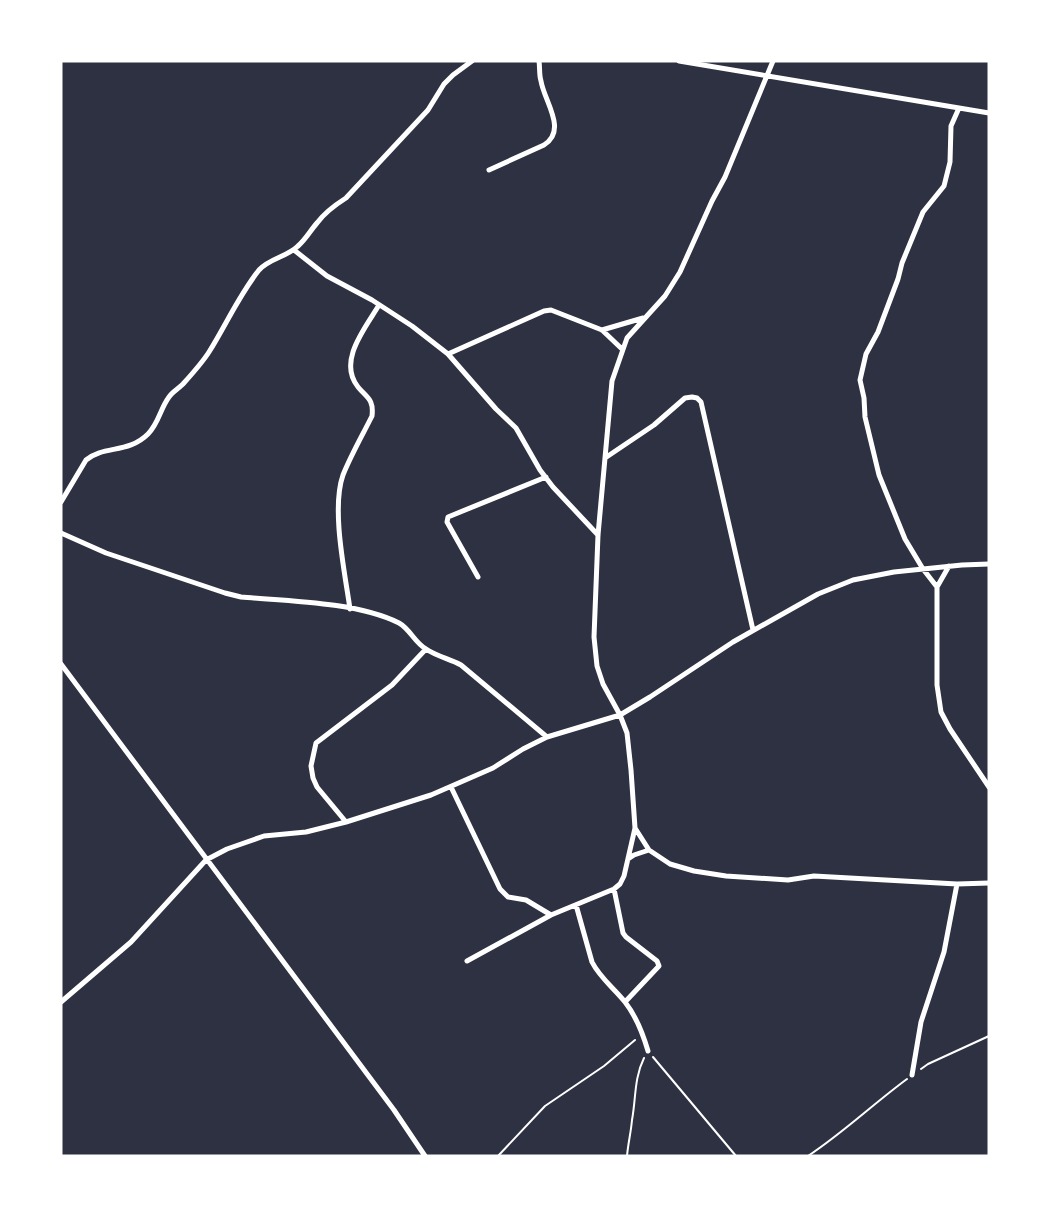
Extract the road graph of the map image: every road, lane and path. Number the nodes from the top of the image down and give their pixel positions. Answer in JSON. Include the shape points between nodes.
{"nodes":[{"id":1,"x":472,"y":61,"type":"edge"},
{"id":2,"x":540,"y":61,"type":"edge"},
{"id":3,"x":679,"y":61,"type":"edge"},
{"id":4,"x":773,"y":61,"type":"edge"},
{"id":5,"x":767,"y":75,"type":"junction"},
{"id":6,"x":959,"y":108,"type":"junction"},
{"id":7,"x":989,"y":113,"type":"edge"},
{"id":8,"x":489,"y":170,"type":"dead end"},
{"id":9,"x":294,"y":250,"type":"junction"},
{"id":10,"x":379,"y":305,"type":"junction"},
{"id":11,"x":645,"y":317,"type":"junction"},
{"id":12,"x":602,"y":330,"type":"junction"},
{"id":13,"x":622,"y":349,"type":"junction"},
{"id":14,"x":448,"y":354,"type":"junction"},
{"id":15,"x":605,"y":458,"type":"junction"},
{"id":16,"x":546,"y":477,"type":"junction"},
{"id":17,"x":61,"y":502,"type":"edge"},
{"id":18,"x":61,"y":533,"type":"edge"},
{"id":19,"x":598,"y":535,"type":"junction"},
{"id":20,"x":989,"y":564,"type":"edge"},
{"id":21,"x":949,"y":566,"type":"junction"},
{"id":22,"x":923,"y":569,"type":"junction"},
{"id":23,"x":478,"y":577,"type":"dead end"},
{"id":24,"x":937,"y":586,"type":"junction"},
{"id":25,"x":350,"y":609,"type":"junction"},
{"id":26,"x":753,"y":630,"type":"junction"},
{"id":27,"x":426,"y":649,"type":"junction"},
{"id":28,"x":61,"y":664,"type":"edge"},
{"id":29,"x":620,"y":715,"type":"junction"},
{"id":30,"x":547,"y":737,"type":"junction"},
{"id":31,"x":451,"y":787,"type":"junction"},
{"id":32,"x":989,"y":787,"type":"edge"},
{"id":33,"x":346,"y":822,"type":"junction"},
{"id":34,"x":635,"y":828,"type":"junction"},
{"id":35,"x":648,"y":850,"type":"junction"},
{"id":36,"x":627,"y":859,"type":"junction"},
{"id":37,"x":206,"y":860,"type":"junction"},
{"id":38,"x":989,"y":883,"type":"edge"},
{"id":39,"x":957,"y":884,"type":"junction"},
{"id":40,"x":614,"y":889,"type":"junction"},
{"id":41,"x":576,"y":905,"type":"junction"},
{"id":42,"x":551,"y":915,"type":"junction"},
{"id":43,"x":467,"y":961,"type":"dead end"},
{"id":44,"x":61,"y":1002,"type":"edge"},
{"id":45,"x":625,"y":1002,"type":"junction"},
{"id":46,"x":642,"y":1034,"type":"junction"},
{"id":47,"x":989,"y":1036,"type":"edge"},
{"id":48,"x":648,"y":1051,"type":"junction"},
{"id":49,"x":912,"y":1075,"type":"junction"},
{"id":50,"x":425,"y":1156,"type":"edge"},
{"id":51,"x":498,"y":1156,"type":"edge"},
{"id":52,"x":627,"y":1156,"type":"edge"},
{"id":53,"x":736,"y":1156,"type":"edge"},
{"id":54,"x":808,"y":1156,"type":"edge"}],
"edges":[{"from":1,"to":9,"type":"street","via":[[444,84],[428,110],[346,198],[318,221]]},
{"from":2,"to":8,"type":"street","via":[[541,82],[554,119],[554,135],[544,145]]},
{"from":3,"to":5,"type":"street"},
{"from":4,"to":5,"type":"street"},
{"from":5,"to":6,"type":"street"},
{"from":5,"to":11,"type":"street","via":[[725,177],[680,272],[665,296]]},
{"from":6,"to":7,"type":"street"},
{"from":6,"to":22,"type":"street","via":[[950,126],[950,162],[944,186],[923,212],[878,332],[866,354],[860,380],[879,475],[906,539]]},
{"from":9,"to":10,"type":"street","via":[[327,276]]},
{"from":9,"to":17,"type":"street","via":[[272,260],[259,271],[209,352],[169,396],[148,435],[122,449],[93,455],[86,460]]},
{"from":10,"to":14,"type":"street"},
{"from":10,"to":25,"type":"street","via":[[352,355],[351,369],[357,386],[371,400],[373,408],[343,477],[338,504]]},
{"from":11,"to":12,"type":"street"},
{"from":11,"to":13,"type":"street"},
{"from":12,"to":13,"type":"street"},
{"from":12,"to":14,"type":"street","via":[[551,310],[544,311]]},
{"from":13,"to":15,"type":"street","via":[[612,381]]},
{"from":14,"to":16,"type":"street","via":[[516,428]]},
{"from":15,"to":19,"type":"street"},
{"from":15,"to":26,"type":"street","via":[[654,425],[684,398],[697,398],[701,402]]},
{"from":16,"to":19,"type":"street"},
{"from":16,"to":23,"type":"street","via":[[448,517],[447,522]]},
{"from":18,"to":25,"type":"street","via":[[106,553],[225,593]]},
{"from":19,"to":29,"type":"street","via":[[594,637],[597,666]]},
{"from":20,"to":21,"type":"street"},
{"from":21,"to":22,"type":"street"},
{"from":21,"to":24,"type":"street"},
{"from":22,"to":24,"type":"street"},
{"from":22,"to":26,"type":"street","via":[[853,580],[818,594]]},
{"from":24,"to":32,"type":"street","via":[[937,685],[941,712]]},
{"from":25,"to":27,"type":"street","via":[[401,624]]},
{"from":26,"to":29,"type":"street"},
{"from":27,"to":30,"type":"street","via":[[461,665]]},
{"from":27,"to":33,"type":"street","via":[[392,685],[316,743],[310,766],[317,787]]},
{"from":28,"to":37,"type":"street"},
{"from":29,"to":30,"type":"street"},
{"from":29,"to":34,"type":"street","via":[[627,734]]},
{"from":30,"to":31,"type":"street","via":[[493,768]]},
{"from":31,"to":33,"type":"street"},
{"from":31,"to":42,"type":"street","via":[[500,889],[508,897],[526,900]]},
{"from":33,"to":37,"type":"street","via":[[306,832],[264,836]]},
{"from":34,"to":35,"type":"street"},
{"from":34,"to":36,"type":"street"},
{"from":35,"to":36,"type":"street"},
{"from":35,"to":39,"type":"street","via":[[670,864],[726,876],[788,880],[814,876]]},
{"from":36,"to":40,"type":"street","via":[[624,876]]},
{"from":37,"to":44,"type":"street","via":[[132,942]]},
{"from":37,"to":50,"type":"street"},
{"from":38,"to":39,"type":"street"},
{"from":39,"to":49,"type":"street","via":[[944,952],[922,1022]]},
{"from":40,"to":41,"type":"street"},
{"from":40,"to":45,"type":"street","via":[[623,932],[659,966]]},
{"from":41,"to":42,"type":"street"},
{"from":41,"to":45,"type":"street","via":[[596,970]]},
{"from":42,"to":43,"type":"street"},
{"from":45,"to":46,"type":"street"},
{"from":46,"to":48,"type":"street"},
{"from":46,"to":51,"type":"path","via":[[604,1066],[545,1106]]},
{"from":47,"to":49,"type":"path","via":[[928,1064]]},
{"from":48,"to":52,"type":"path","via":[[636,1083]]},
{"from":48,"to":53,"type":"path"},
{"from":49,"to":54,"type":"path"}]}
